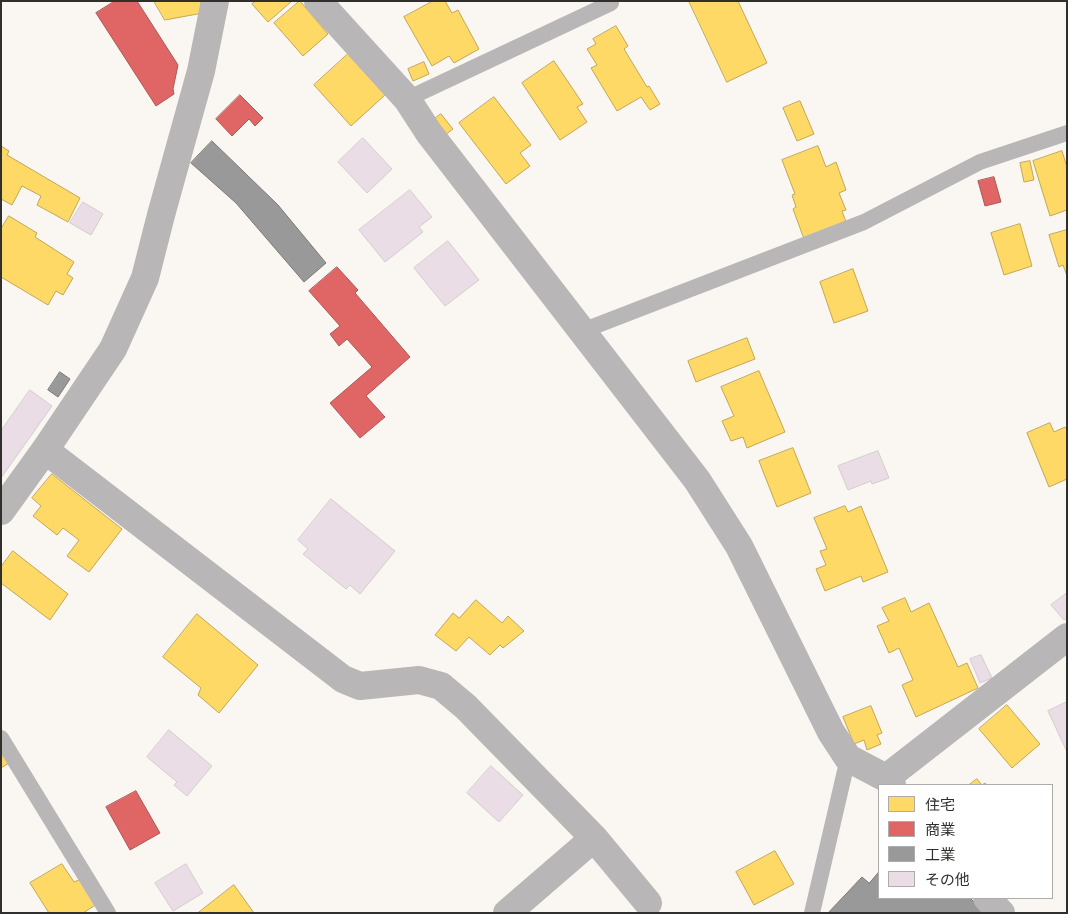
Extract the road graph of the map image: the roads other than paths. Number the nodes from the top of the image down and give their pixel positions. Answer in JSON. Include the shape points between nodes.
{"nodes":[{"id":1,"x":215,"y":1,"type":"edge"},
{"id":2,"x":318,"y":1,"type":"edge"},
{"id":3,"x":611,"y":3,"type":"dead end"},
{"id":4,"x":407,"y":99,"type":"junction"},
{"id":5,"x":1067,"y":133,"type":"edge"},
{"id":6,"x":582,"y":331,"type":"junction"},
{"id":7,"x":45,"y":450,"type":"junction"},
{"id":8,"x":1,"y":511,"type":"edge"},
{"id":9,"x":1067,"y":637,"type":"edge"},
{"id":10,"x":1,"y":738,"type":"edge"},
{"id":11,"x":848,"y":758,"type":"junction"},
{"id":12,"x":889,"y":782,"type":"edge"},
{"id":13,"x":594,"y":838,"type":"junction"},
{"id":14,"x":987,"y":899,"type":"edge"},
{"id":15,"x":648,"y":903,"type":"dead end"},
{"id":16,"x":108,"y":913,"type":"edge"},
{"id":17,"x":507,"y":913,"type":"edge"},
{"id":18,"x":812,"y":913,"type":"edge"},
{"id":19,"x":1001,"y":913,"type":"edge"}],
"edges":[{"from":1,"to":7,"type":"street","via":[[200,71],[145,278],[113,349]]},
{"from":2,"to":4,"type":"street"},
{"from":3,"to":4,"type":"lane"},
{"from":4,"to":6,"type":"street","via":[[429,133]]},
{"from":5,"to":6,"type":"lane","via":[[980,162],[864,222]]},
{"from":6,"to":11,"type":"street","via":[[697,480],[734,538],[831,732]]},
{"from":7,"to":8,"type":"street"},
{"from":7,"to":13,"type":"street","via":[[342,679],[360,686],[420,680],[441,686],[466,707]]},
{"from":9,"to":12,"type":"street"},
{"from":10,"to":16,"type":"lane"},
{"from":11,"to":12,"type":"street"},
{"from":11,"to":18,"type":"lane"},
{"from":13,"to":15,"type":"street"},
{"from":13,"to":17,"type":"street"},
{"from":14,"to":19,"type":"street"}]}
